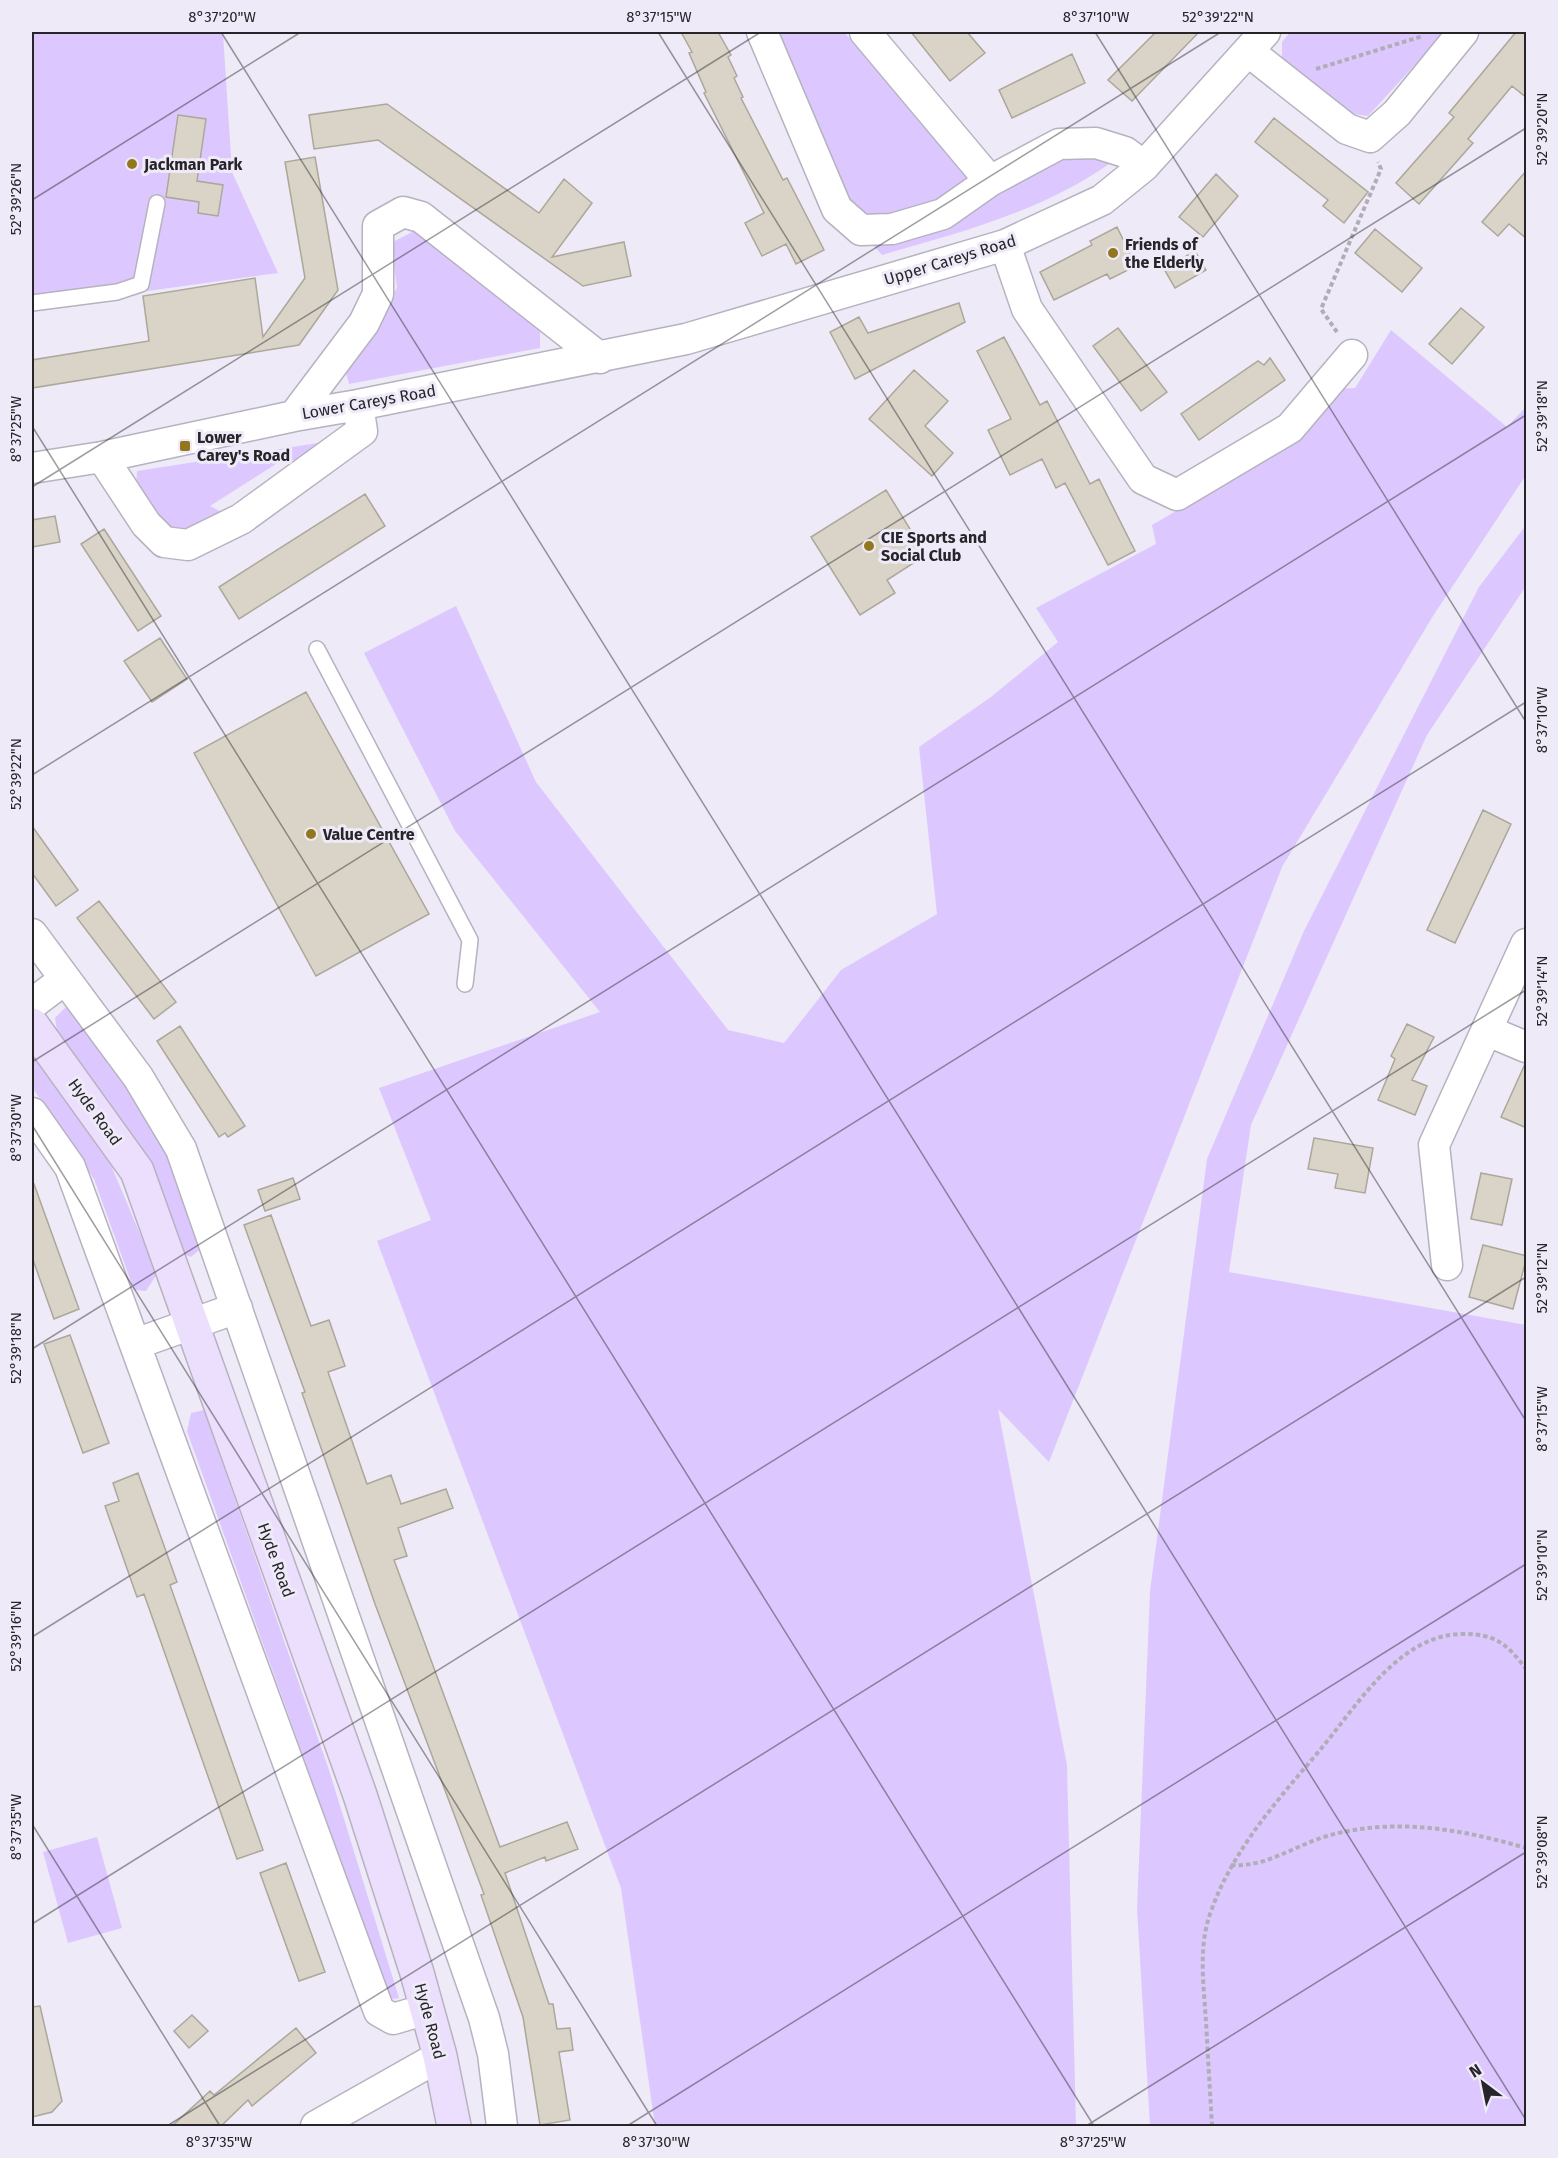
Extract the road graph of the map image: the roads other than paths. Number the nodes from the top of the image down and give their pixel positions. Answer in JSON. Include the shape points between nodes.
{"nodes":[{"id":1,"x":762,"y":32,"type":"edge"},
{"id":2,"x":865,"y":32,"type":"edge"},
{"id":3,"x":1463,"y":32,"type":"edge"},
{"id":4,"x":1257,"y":41,"type":"edge"},
{"id":5,"x":1144,"y":166,"type":"junction"},
{"id":6,"x":990,"y":181,"type":"junction"},
{"id":7,"x":157,"y":204,"type":"dead end"},
{"id":8,"x":1005,"y":245,"type":"junction"},
{"id":9,"x":32,"y":303,"type":"edge"},
{"id":10,"x":1352,"y":355,"type":"road end"},
{"id":11,"x":600,"y":358,"type":"junction"},
{"id":12,"x":358,"y":405,"type":"junction"},
{"id":13,"x":294,"y":416,"type":"junction"},
{"id":14,"x":102,"y":457,"type":"junction"},
{"id":15,"x":32,"y":468,"type":"edge"},
{"id":16,"x":317,"y":649,"type":"dead end"},
{"id":17,"x":32,"y":934,"type":"edge"},
{"id":18,"x":1527,"y":944,"type":"edge"},
{"id":19,"x":65,"y":979,"type":"junction"},
{"id":20,"x":465,"y":984,"type":"dead end"},
{"id":21,"x":32,"y":1004,"type":"edge"},
{"id":22,"x":32,"y":1025,"type":"edge"},
{"id":23,"x":1488,"y":1031,"type":"junction"},
{"id":24,"x":1527,"y":1047,"type":"edge"},
{"id":25,"x":32,"y":1113,"type":"edge"},
{"id":26,"x":1447,"y":1264,"type":"dead end"},
{"id":27,"x":237,"y":1308,"type":"junction"},
{"id":28,"x":193,"y":1325,"type":"junction"},
{"id":29,"x":135,"y":1344,"type":"junction"},
{"id":30,"x":410,"y":2014,"type":"dead end"},
{"id":31,"x":440,"y":2056,"type":"junction"},
{"id":32,"x":316,"y":2127,"type":"edge"},
{"id":33,"x":454,"y":2127,"type":"edge"},
{"id":34,"x":502,"y":2127,"type":"edge"}],
"edges":[{"from":1,"to":6,"type":"street","via":[[837,209],[861,230],[892,229],[943,214]]},
{"from":2,"to":6,"type":"street"},
{"from":3,"to":4,"type":"street","via":[[1397,113],[1370,137],[1347,129],[1284,79]]},
{"from":4,"to":5,"type":"street","name":"Upper Careys Road"},
{"from":5,"to":6,"type":"street","via":[[1125,152],[1096,143],[1059,144]]},
{"from":5,"to":8,"type":"street","name":"Upper Careys Road","via":[[1102,200]]},
{"from":7,"to":9,"type":"lane","via":[[141,284],[117,292]]},
{"from":8,"to":10,"type":"street","via":[[1027,309],[1143,479],[1177,495],[1290,428]]},
{"from":8,"to":11,"type":"street","name":"Upper Careys Road","via":[[686,339]]},
{"from":11,"to":12,"type":"street","name":"Lower Careys Road"},
{"from":11,"to":13,"type":"street","via":[[422,217],[402,212],[378,226],[378,294],[364,323]]},
{"from":12,"to":13,"type":"street","name":"Lower Careys Road"},
{"from":12,"to":14,"type":"street","via":[[362,431],[242,519],[188,545],[164,542],[146,524]]},
{"from":13,"to":14,"type":"street","name":"Lower Careys Road"},
{"from":14,"to":15,"type":"street","name":"Lower Careys Road"},
{"from":16,"to":20,"type":"lane","via":[[470,940]]},
{"from":17,"to":19,"type":"street"},
{"from":18,"to":23,"type":"street"},
{"from":19,"to":21,"type":"street"},
{"from":19,"to":27,"type":"street","via":[[138,1077],[181,1149]]},
{"from":22,"to":28,"type":"street","name":"Hyde Road","via":[[137,1171]]},
{"from":23,"to":24,"type":"street"},
{"from":23,"to":26,"type":"street","via":[[1434,1145]]},
{"from":25,"to":29,"type":"street","via":[[70,1167]]},
{"from":27,"to":28,"type":"street"},
{"from":27,"to":34,"type":"street","via":[[484,2018],[493,2054]]},
{"from":28,"to":29,"type":"street"},
{"from":28,"to":31,"type":"street","name":"Hyde Road","via":[[360,1795]]},
{"from":29,"to":30,"type":"street","via":[[379,2011],[393,2019]]},
{"from":31,"to":32,"type":"street"},
{"from":31,"to":33,"type":"street","name":"Hyde Road"}]}
